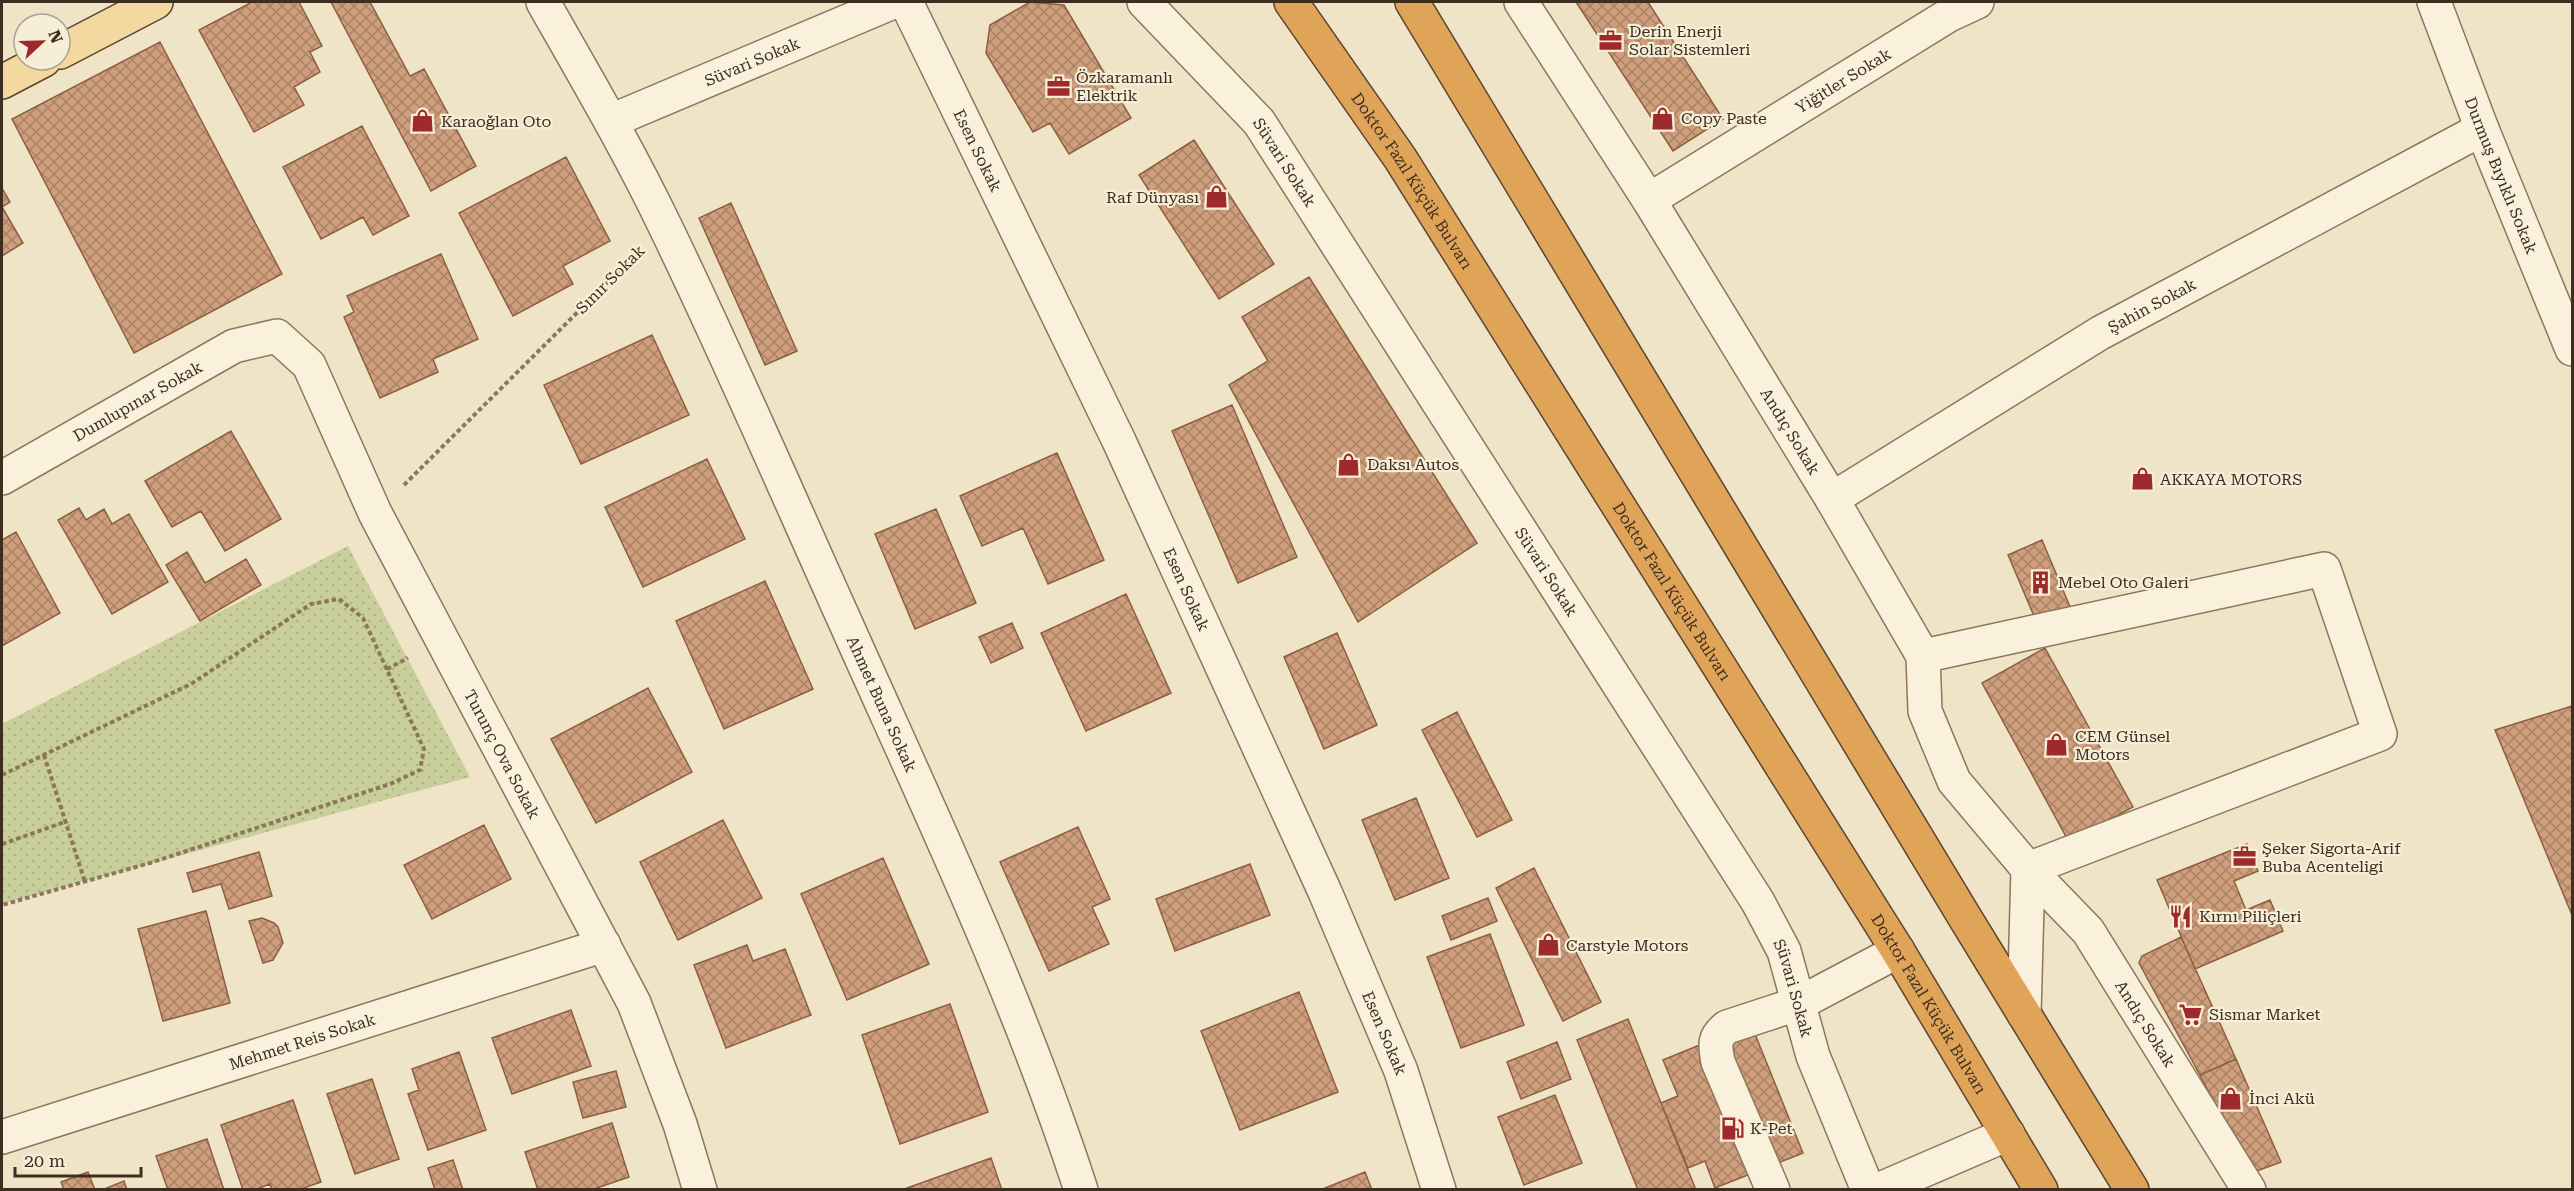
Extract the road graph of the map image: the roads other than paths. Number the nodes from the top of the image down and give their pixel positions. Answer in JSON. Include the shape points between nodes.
{"nodes":[{"id":1,"x":156,"y":2,"type":"edge"},
{"id":2,"x":543,"y":2,"type":"edge"},
{"id":3,"x":892,"y":2,"type":"edge"},
{"id":4,"x":906,"y":2,"type":"edge"},
{"id":5,"x":1144,"y":2,"type":"edge"},
{"id":6,"x":1291,"y":2,"type":"edge"},
{"id":7,"x":1412,"y":2,"type":"edge"},
{"id":8,"x":1521,"y":2,"type":"edge"},
{"id":9,"x":1977,"y":2,"type":"edge"},
{"id":10,"x":2434,"y":2,"type":"edge"},
{"id":11,"x":72,"y":46,"type":"edge"},
{"id":12,"x":21,"y":72,"type":"edge"},
{"id":13,"x":2,"y":82,"type":"edge"},
{"id":14,"x":611,"y":121,"type":"junction"},
{"id":15,"x":2482,"y":129,"type":"junction"},
{"id":16,"x":1649,"y":200,"type":"junction"},
{"id":17,"x":277,"y":336,"type":"joint"},
{"id":18,"x":2572,"y":349,"type":"edge"},
{"id":19,"x":2,"y":478,"type":"edge"},
{"id":20,"x":1832,"y":499,"type":"junction"},
{"id":21,"x":1923,"y":656,"type":"junction"},
{"id":22,"x":2028,"y":869,"type":"junction"},
{"id":23,"x":604,"y":945,"type":"junction"},
{"id":24,"x":1898,"y":951,"type":"junction"},
{"id":25,"x":1800,"y":1003,"type":"junction"},
{"id":26,"x":2024,"y":1014,"type":"junction"},
{"id":27,"x":2007,"y":1134,"type":"junction"},
{"id":28,"x":2,"y":1137,"type":"edge"},
{"id":29,"x":700,"y":1190,"type":"edge"},
{"id":30,"x":1081,"y":1190,"type":"edge"},
{"id":31,"x":1439,"y":1190,"type":"edge"},
{"id":32,"x":1773,"y":1190,"type":"edge"},
{"id":33,"x":1868,"y":1190,"type":"edge"},
{"id":34,"x":1878,"y":1190,"type":"edge"},
{"id":35,"x":2041,"y":1190,"type":"edge"},
{"id":36,"x":2132,"y":1190,"type":"edge"},
{"id":37,"x":2249,"y":1190,"type":"edge"}],
"edges":[{"from":1,"to":11,"type":"main road"},
{"from":2,"to":14,"type":"street"},
{"from":3,"to":14,"type":"street","name":"Süvari Sokak"},
{"from":4,"to":31,"type":"street","name":"Esen Sokak","via":[[1119,441],[1325,892],[1401,1071]]},
{"from":5,"to":25,"type":"street","name":"Süvari Sokak","via":[[1259,122],[1758,902],[1784,951]]},
{"from":6,"to":24,"type":"highway","name":"Doktor Fazıl Küçük Bulvarı","via":[[1400,158]]},
{"from":7,"to":26,"type":"highway"},
{"from":8,"to":16,"type":"street","name":"Andıç Sokak"},
{"from":9,"to":16,"type":"street","name":"Yiğitler Sokak","via":[[1949,15]]},
{"from":10,"to":15,"type":"street","name":"Durmuş Bıyıklı Sokak"},
{"from":12,"to":13,"type":"main road"},
{"from":14,"to":30,"type":"street","name":"Ahmet Buna Sokak","via":[[665,225],[972,904],[1062,1131]]},
{"from":15,"to":18,"type":"street","name":"Durmuş Bıyıklı Sokak"},
{"from":15,"to":20,"type":"street","name":"Şahin Sokak","via":[[2100,333]]},
{"from":16,"to":20,"type":"street","name":"Andıç Sokak"},
{"from":17,"to":19,"type":"street","name":"Dumlupınar Sokak","via":[[234,346]]},
{"from":17,"to":23,"type":"street","name":"Turunç Ova Sokak","via":[[309,365],[375,513]]},
{"from":20,"to":21,"type":"street","name":"Andıç Sokak"},
{"from":21,"to":22,"type":"street","name":"Andıç Sokak","via":[[1925,711],[1954,781]]},
{"from":21,"to":22,"type":"street","via":[[2324,569],[2380,734]]},
{"from":22,"to":26,"type":"street"},
{"from":22,"to":37,"type":"street","name":"Andıç Sokak","via":[[2088,931]]},
{"from":23,"to":28,"type":"street","name":"Mehmet Reis Sokak"},
{"from":23,"to":29,"type":"street","name":"Turunç Ova Sokak","via":[[634,1004],[680,1124]]},
{"from":24,"to":25,"type":"street"},
{"from":24,"to":27,"type":"highway","name":"Doktor Fazıl Küçük Bulvarı"},
{"from":25,"to":32,"type":"street","via":[[1727,1027],[1717,1035],[1714,1044],[1718,1062]]},
{"from":25,"to":33,"type":"street","name":"Süvari Sokak","via":[[1813,1056]]},
{"from":26,"to":36,"type":"highway"},
{"from":27,"to":34,"type":"street"},
{"from":27,"to":35,"type":"highway","name":"Doktor Fazıl Küçük Bulvarı"}]}
